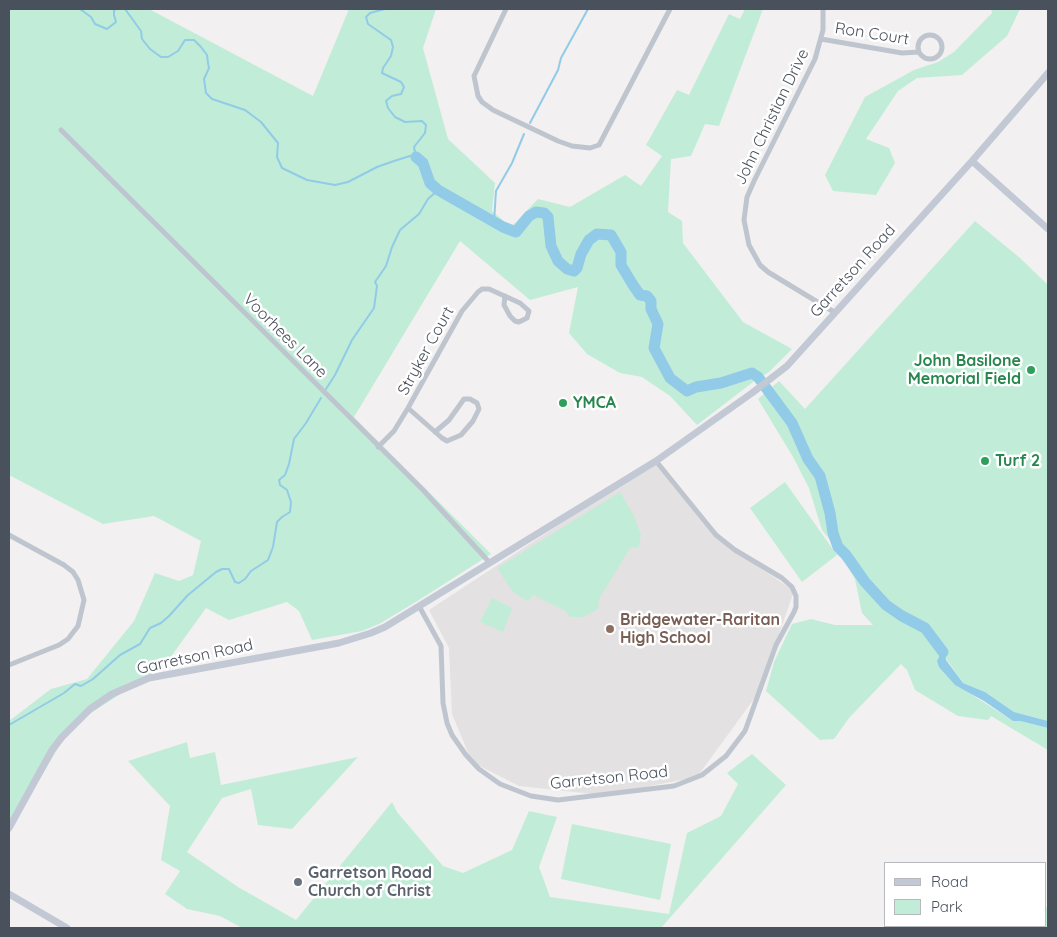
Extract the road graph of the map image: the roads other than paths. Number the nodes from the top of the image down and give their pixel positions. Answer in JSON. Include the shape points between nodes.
{"nodes":[{"id":1,"x":506,"y":9,"type":"edge"},
{"id":2,"x":670,"y":9,"type":"edge"},
{"id":3,"x":824,"y":9,"type":"edge"},
{"id":4,"x":822,"y":38,"type":"junction"},
{"id":5,"x":920,"y":52,"type":"junction"},
{"id":6,"x":1048,"y":73,"type":"edge"},
{"id":7,"x":61,"y":130,"type":"dead end"},
{"id":8,"x":972,"y":161,"type":"junction"},
{"id":9,"x":1048,"y":229,"type":"edge"},
{"id":10,"x":505,"y":296,"type":"junction"},
{"id":11,"x":834,"y":312,"type":"junction"},
{"id":12,"x":408,"y":408,"type":"junction"},
{"id":13,"x":435,"y":432,"type":"junction"},
{"id":14,"x":378,"y":447,"type":"junction"},
{"id":15,"x":656,"y":461,"type":"junction"},
{"id":16,"x":9,"y":535,"type":"edge"},
{"id":17,"x":490,"y":563,"type":"junction"},
{"id":18,"x":419,"y":606,"type":"junction"},
{"id":19,"x":9,"y":665,"type":"edge"},
{"id":20,"x":9,"y":828,"type":"edge"},
{"id":21,"x":9,"y":894,"type":"edge"},
{"id":22,"x":67,"y":928,"type":"edge"}],
"edges":[{"from":1,"to":2,"type":"street","via":[[474,76],[479,98],[493,110],[558,141],[595,148]]},
{"from":3,"to":4,"type":"street","name":"John Christian Drive"},
{"from":4,"to":5,"type":"street","name":"Ron Court","via":[[902,52]]},
{"from":4,"to":11,"type":"street","name":"John Christian Drive","via":[[815,59],[751,188],[744,220],[749,245],[760,265]]},
{"from":5,"to":5,"type":"street","name":"Ron Court","via":[[925,58],[933,58],[941,50],[939,40],[930,35],[922,38],[918,45]]},
{"from":6,"to":8,"type":"street","name":"Garretson Road"},
{"from":7,"to":14,"type":"street","name":"Voorhees Lane"},
{"from":8,"to":9,"type":"street"},
{"from":8,"to":11,"type":"street","name":"Garretson Road"},
{"from":10,"to":10,"type":"street","name":"Stryker Court","via":[[504,305],[510,316],[519,322],[527,318],[526,307]]},
{"from":10,"to":12,"type":"street","name":"Stryker Court","via":[[485,288],[472,297]]},
{"from":11,"to":15,"type":"street","name":"Garretson Road","via":[[776,375]]},
{"from":12,"to":13,"type":"street"},
{"from":12,"to":14,"type":"street","name":"Stryker Court","via":[[394,431]]},
{"from":13,"to":13,"type":"street","via":[[447,441],[461,435],[476,417],[477,403],[464,399],[449,420]]},
{"from":14,"to":17,"type":"street","name":"Voorhees Lane","via":[[430,497]]},
{"from":15,"to":17,"type":"street","name":"Garretson Road"},
{"from":15,"to":18,"type":"street","name":"Garretson Road","via":[[716,535],[782,578],[796,596],[796,607],[776,645],[745,730],[726,756],[702,775],[674,786],[558,800],[531,796],[500,784],[479,769],[452,735],[443,703],[441,646]]},
{"from":16,"to":19,"type":"street","via":[[72,572],[84,600],[78,626],[68,639]]},
{"from":17,"to":18,"type":"street","name":"Garretson Road"},
{"from":18,"to":20,"type":"street","name":"Garretson Road","via":[[358,638],[149,678],[122,688],[90,709],[62,737]]},
{"from":21,"to":22,"type":"street"}]}
